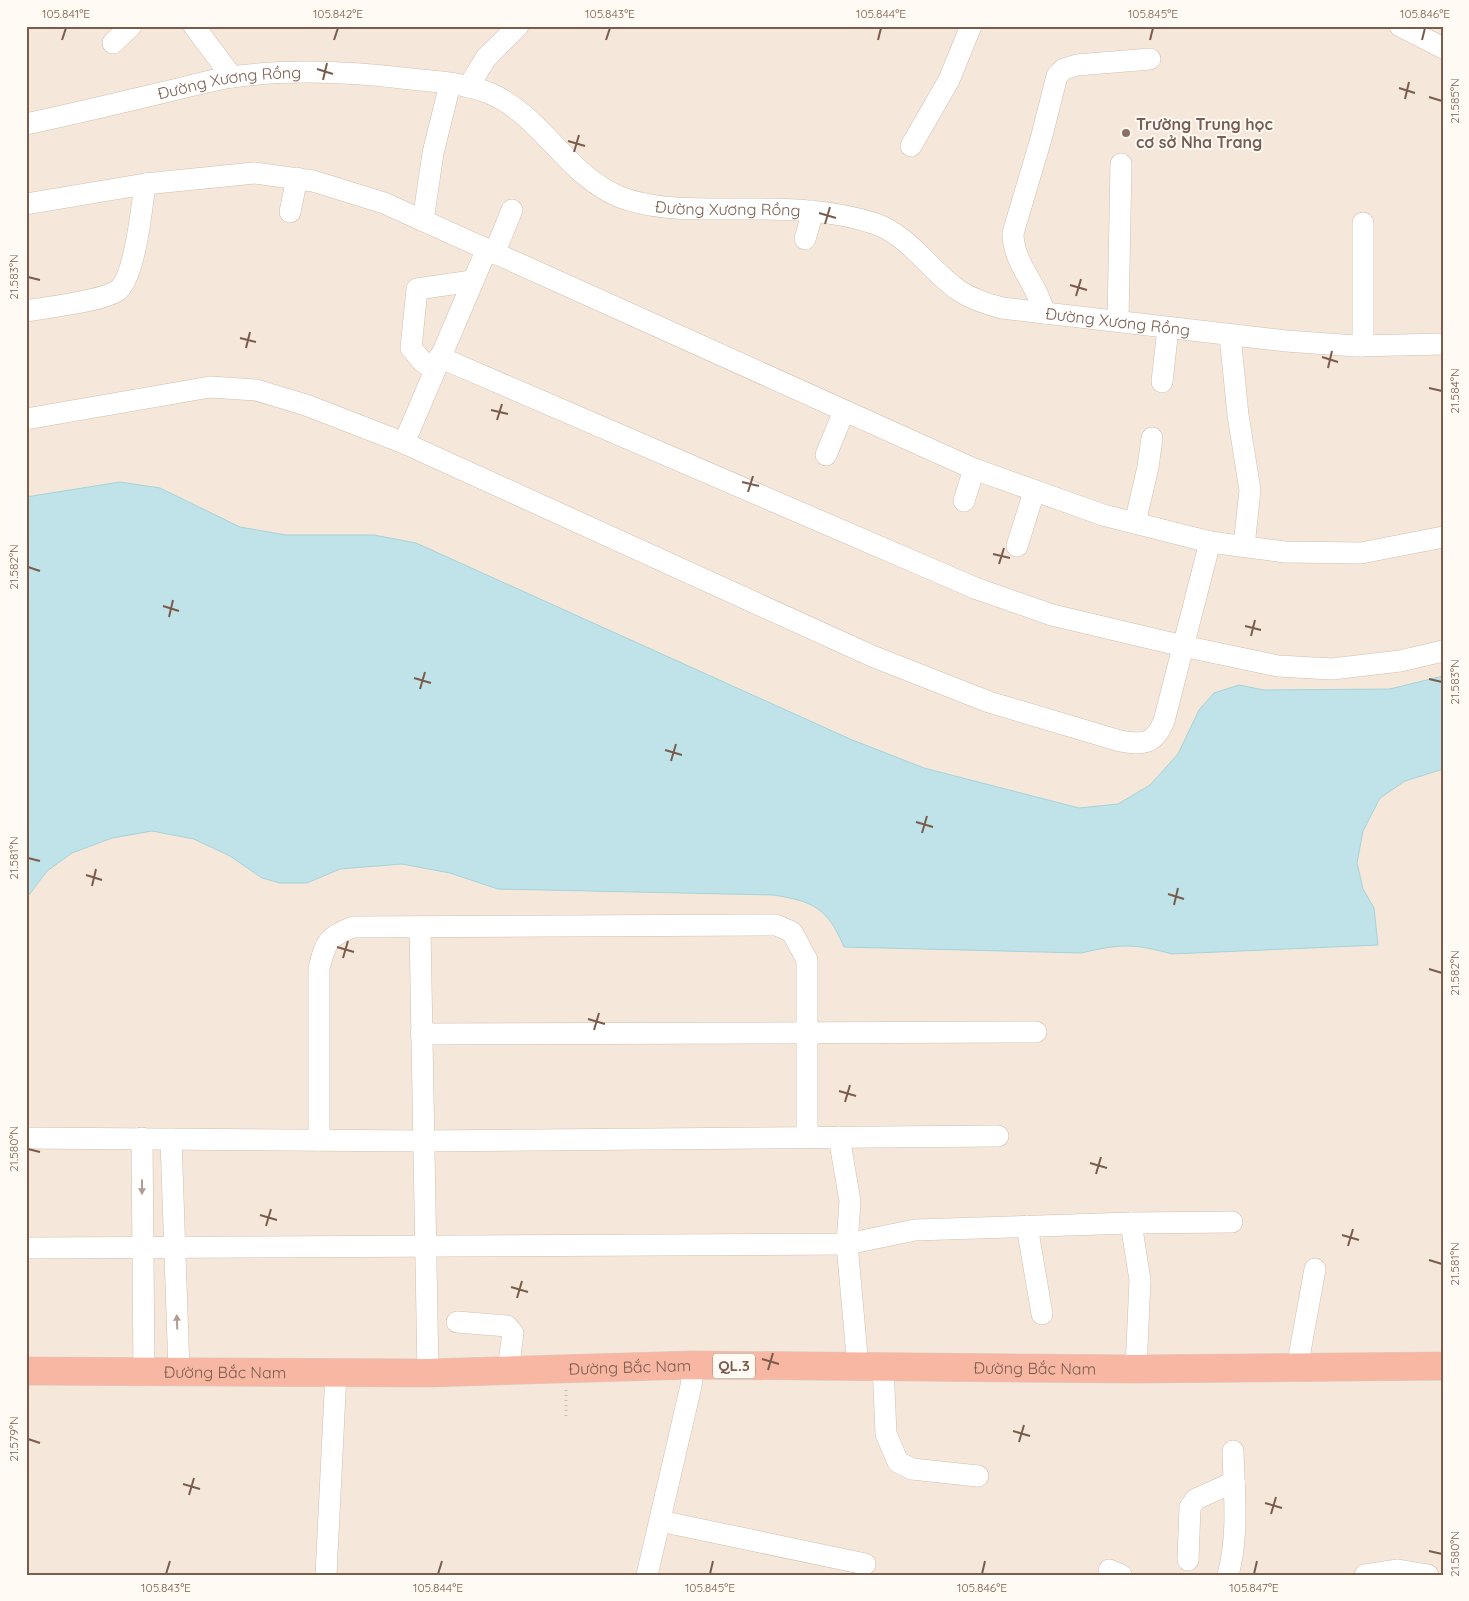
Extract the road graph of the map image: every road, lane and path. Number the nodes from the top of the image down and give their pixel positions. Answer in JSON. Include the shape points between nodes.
{"nodes":[{"id":1,"x":131,"y":26,"type":"edge"},
{"id":2,"x":194,"y":26,"type":"edge"},
{"id":3,"x":518,"y":26,"type":"edge"},
{"id":4,"x":971,"y":26,"type":"edge"},
{"id":5,"x":1400,"y":26,"type":"edge"},
{"id":6,"x":113,"y":43,"type":"dead end"},
{"id":7,"x":1443,"y":48,"type":"edge"},
{"id":8,"x":1150,"y":58,"type":"dead end"},
{"id":9,"x":232,"y":77,"type":"junction"},
{"id":10,"x":459,"y":85,"type":"junction"},
{"id":11,"x":26,"y":124,"type":"edge"},
{"id":12,"x":911,"y":146,"type":"dead end"},
{"id":13,"x":1121,"y":164,"type":"dead end"},
{"id":14,"x":297,"y":178,"type":"junction"},
{"id":15,"x":145,"y":184,"type":"junction"},
{"id":16,"x":26,"y":204,"type":"edge"},
{"id":17,"x":512,"y":210,"type":"dead end"},
{"id":18,"x":813,"y":210,"type":"junction"},
{"id":19,"x":290,"y":212,"type":"dead end"},
{"id":20,"x":423,"y":221,"type":"junction"},
{"id":21,"x":1362,"y":223,"type":"dead end"},
{"id":22,"x":805,"y":239,"type":"dead end"},
{"id":23,"x":490,"y":252,"type":"junction"},
{"id":24,"x":472,"y":281,"type":"junction"},
{"id":25,"x":26,"y":311,"type":"edge"},
{"id":26,"x":1044,"y":313,"type":"junction"},
{"id":27,"x":1118,"y":321,"type":"junction"},
{"id":28,"x":1168,"y":328,"type":"junction"},
{"id":29,"x":1230,"y":336,"type":"junction"},
{"id":30,"x":1443,"y":344,"type":"edge"},
{"id":31,"x":1363,"y":346,"type":"junction"},
{"id":32,"x":436,"y":363,"type":"junction"},
{"id":33,"x":1162,"y":382,"type":"dead end"},
{"id":34,"x":844,"y":411,"type":"junction"},
{"id":35,"x":26,"y":419,"type":"edge"},
{"id":36,"x":1152,"y":438,"type":"dead end"},
{"id":37,"x":404,"y":443,"type":"junction"},
{"id":38,"x":826,"y":455,"type":"dead end"},
{"id":39,"x":974,"y":469,"type":"junction"},
{"id":40,"x":1034,"y":492,"type":"junction"},
{"id":41,"x":964,"y":501,"type":"dead end"},
{"id":42,"x":1135,"y":523,"type":"junction"},
{"id":43,"x":1443,"y":538,"type":"edge"},
{"id":44,"x":1210,"y":542,"type":"junction"},
{"id":45,"x":1017,"y":546,"type":"dead end"},
{"id":46,"x":1244,"y":546,"type":"junction"},
{"id":47,"x":1183,"y":646,"type":"junction"},
{"id":48,"x":1443,"y":651,"type":"edge"},
{"id":49,"x":420,"y":927,"type":"junction"},
{"id":50,"x":808,"y":1032,"type":"junction"},
{"id":51,"x":1036,"y":1032,"type":"dead end"},
{"id":52,"x":421,"y":1034,"type":"junction"},
{"id":53,"x":998,"y":1136,"type":"dead end"},
{"id":54,"x":807,"y":1137,"type":"junction"},
{"id":55,"x":840,"y":1137,"type":"junction"},
{"id":56,"x":26,"y":1138,"type":"edge"},
{"id":57,"x":142,"y":1138,"type":"junction"},
{"id":58,"x":172,"y":1139,"type":"junction"},
{"id":59,"x":319,"y":1140,"type":"junction"},
{"id":60,"x":422,"y":1141,"type":"junction"},
{"id":61,"x":1131,"y":1222,"type":"junction"},
{"id":62,"x":1232,"y":1222,"type":"dead end"},
{"id":63,"x":1027,"y":1226,"type":"junction"},
{"id":64,"x":847,"y":1244,"type":"junction"},
{"id":65,"x":426,"y":1246,"type":"junction"},
{"id":66,"x":142,"y":1247,"type":"junction"},
{"id":67,"x":174,"y":1247,"type":"junction"},
{"id":68,"x":26,"y":1248,"type":"edge"},
{"id":69,"x":1315,"y":1269,"type":"dead end"},
{"id":70,"x":1042,"y":1314,"type":"dead end"},
{"id":71,"x":457,"y":1322,"type":"dead end"},
{"id":72,"x":693,"y":1365,"type":"junction"},
{"id":73,"x":870,"y":1366,"type":"junction"},
{"id":74,"x":1443,"y":1366,"type":"edge"},
{"id":75,"x":1297,"y":1368,"type":"junction"},
{"id":76,"x":1136,"y":1369,"type":"junction"},
{"id":77,"x":26,"y":1370,"type":"edge"},
{"id":78,"x":508,"y":1370,"type":"junction"},
{"id":79,"x":566,"y":1370,"type":"junction"},
{"id":80,"x":179,"y":1371,"type":"junction"},
{"id":81,"x":144,"y":1372,"type":"junction"},
{"id":82,"x":336,"y":1373,"type":"junction"},
{"id":83,"x":428,"y":1373,"type":"junction"},
{"id":84,"x":566,"y":1420,"type":"dead end"},
{"id":85,"x":1233,"y":1451,"type":"dead end"},
{"id":86,"x":978,"y":1476,"type":"dead end"},
{"id":87,"x":1234,"y":1482,"type":"junction"},
{"id":88,"x":660,"y":1521,"type":"junction"},
{"id":89,"x":1188,"y":1560,"type":"dead end"},
{"id":90,"x":865,"y":1564,"type":"dead end"},
{"id":91,"x":326,"y":1575,"type":"edge"},
{"id":92,"x":647,"y":1575,"type":"edge"},
{"id":93,"x":1228,"y":1575,"type":"edge"},
{"id":94,"x":1365,"y":1575,"type":"edge"},
{"id":95,"x":1428,"y":1575,"type":"edge"}],
"edges":[{"from":1,"to":6,"type":"street"},
{"from":2,"to":9,"type":"street"},
{"from":3,"to":10,"type":"street"},
{"from":4,"to":12,"type":"street","via":[[949,80]]},
{"from":5,"to":7,"type":"street"},
{"from":8,"to":26,"type":"street","via":[[1077,65],[1064,69],[1053,84],[1041,138],[1012,233],[1018,262],[1042,300]]},
{"from":9,"to":10,"type":"street","name":"Đường Xương Rồng","via":[[324,72],[385,75]]},
{"from":9,"to":11,"type":"street","name":"Đường Xương Rồng"},
{"from":10,"to":18,"type":"street","name":"Đường Xương Rồng","via":[[488,92],[516,106],[571,163],[620,197],[667,207]]},
{"from":10,"to":20,"type":"street","via":[[433,153]]},
{"from":13,"to":27,"type":"street"},
{"from":14,"to":15,"type":"street","via":[[254,173]]},
{"from":14,"to":19,"type":"street"},
{"from":14,"to":20,"type":"street","via":[[384,203]]},
{"from":15,"to":16,"type":"street"},
{"from":15,"to":25,"type":"street","via":[[138,237],[122,285],[108,294]]},
{"from":17,"to":23,"type":"street"},
{"from":18,"to":22,"type":"street"},
{"from":18,"to":26,"type":"street","name":"Đường Xương Rồng","via":[[880,226],[898,236],[958,291],[979,301],[1002,308]]},
{"from":20,"to":23,"type":"street"},
{"from":21,"to":31,"type":"street"},
{"from":23,"to":24,"type":"street"},
{"from":23,"to":34,"type":"street"},
{"from":24,"to":32,"type":"street"},
{"from":24,"to":32,"type":"street","via":[[418,288],[411,348],[422,362]]},
{"from":26,"to":27,"type":"street","name":"Đường Xương Rồng"},
{"from":27,"to":28,"type":"street","name":"Đường Xương Rồng"},
{"from":28,"to":29,"type":"street","name":"Đường Xương Rồng"},
{"from":28,"to":33,"type":"street"},
{"from":29,"to":31,"type":"street","name":"Đường Xương Rồng"},
{"from":29,"to":46,"type":"street","via":[[1250,490]]},
{"from":30,"to":31,"type":"street","name":"Đường Xương Rồng"},
{"from":32,"to":37,"type":"street"},
{"from":32,"to":47,"type":"street","via":[[975,588],[1052,614]]},
{"from":34,"to":38,"type":"street"},
{"from":34,"to":39,"type":"street"},
{"from":35,"to":37,"type":"street","via":[[210,387],[247,389],[306,405]]},
{"from":36,"to":42,"type":"street"},
{"from":37,"to":47,"type":"street","via":[[872,656],[989,702],[1120,741],[1141,744],[1158,734]]},
{"from":39,"to":40,"type":"street"},
{"from":39,"to":41,"type":"street"},
{"from":40,"to":42,"type":"street"},
{"from":40,"to":45,"type":"street"},
{"from":42,"to":44,"type":"street"},
{"from":43,"to":46,"type":"street","via":[[1361,553],[1284,552]]},
{"from":44,"to":46,"type":"street"},
{"from":44,"to":47,"type":"street"},
{"from":47,"to":48,"type":"street","via":[[1278,666],[1332,669],[1400,661]]},
{"from":49,"to":50,"type":"street","via":[[776,925],[792,932],[807,960]]},
{"from":49,"to":52,"type":"street"},
{"from":49,"to":59,"type":"street","via":[[353,927],[334,934],[325,947],[319,968]]},
{"from":50,"to":51,"type":"street"},
{"from":50,"to":52,"type":"street"},
{"from":50,"to":54,"type":"street"},
{"from":52,"to":60,"type":"street"},
{"from":53,"to":55,"type":"street"},
{"from":54,"to":55,"type":"street"},
{"from":54,"to":60,"type":"street"},
{"from":55,"to":64,"type":"street","via":[[850,1201]]},
{"from":56,"to":57,"type":"street"},
{"from":57,"to":58,"type":"street"},
{"from":57,"to":66,"type":"street","one_way":true},
{"from":58,"to":59,"type":"street"},
{"from":58,"to":67,"type":"street"},
{"from":59,"to":60,"type":"street"},
{"from":60,"to":65,"type":"street"},
{"from":61,"to":62,"type":"street"},
{"from":61,"to":63,"type":"street"},
{"from":61,"to":76,"type":"street","via":[[1140,1280]]},
{"from":63,"to":64,"type":"street","via":[[916,1230]]},
{"from":63,"to":70,"type":"street"},
{"from":64,"to":65,"type":"street"},
{"from":64,"to":73,"type":"street"},
{"from":65,"to":67,"type":"street"},
{"from":65,"to":83,"type":"street"},
{"from":66,"to":67,"type":"street"},
{"from":66,"to":68,"type":"street"},
{"from":66,"to":81,"type":"street"},
{"from":80,"to":67,"type":"street","one_way":true},
{"from":69,"to":75,"type":"street"},
{"from":71,"to":78,"type":"street","via":[[507,1326],[513,1333]]},
{"from":72,"to":73,"type":"highway","name":"Đường Bắc Nam","number":"QL.3"},
{"from":72,"to":79,"type":"highway","name":"Đường Bắc Nam","number":"QL.3"},
{"from":72,"to":88,"type":"street","via":[[692,1386]]},
{"from":73,"to":76,"type":"highway","name":"Đường Bắc Nam","number":"QL.3"},
{"from":73,"to":86,"type":"street","via":[[886,1434],[898,1462],[912,1469]]},
{"from":74,"to":75,"type":"highway","name":"Đường Bắc Nam","number":"QL.3"},
{"from":75,"to":76,"type":"highway","name":"Đường Bắc Nam","number":"QL.3"},
{"from":77,"to":81,"type":"highway","name":"Đường Bắc Nam","number":"QL.3"},
{"from":78,"to":79,"type":"highway","name":"Đường Bắc Nam","number":"QL.3"},
{"from":78,"to":83,"type":"highway","name":"Đường Bắc Nam","number":"QL.3"},
{"from":79,"to":84,"type":"path"},
{"from":80,"to":81,"type":"highway","name":"Đường Bắc Nam","number":"QL.3"},
{"from":80,"to":82,"type":"highway","name":"Đường Bắc Nam","number":"QL.3"},
{"from":82,"to":83,"type":"highway","name":"Đường Bắc Nam","number":"QL.3"},
{"from":82,"to":91,"type":"street"},
{"from":85,"to":87,"type":"street"},
{"from":87,"to":89,"type":"street","via":[[1196,1499],[1190,1507]]},
{"from":87,"to":93,"type":"street","via":[[1234,1553]]},
{"from":88,"to":90,"type":"street"},
{"from":88,"to":92,"type":"street"},
{"from":94,"to":95,"type":"street","via":[[1398,1570]]}]}
